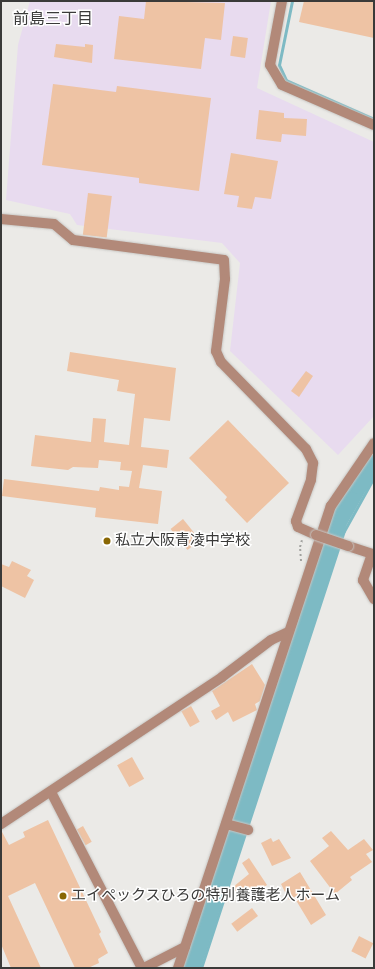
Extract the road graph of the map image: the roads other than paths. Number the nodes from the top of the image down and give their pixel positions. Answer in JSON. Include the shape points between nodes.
{"nodes":[{"id":1,"x":282,"y":1,"type":"edge"},
{"id":2,"x":374,"y":125,"type":"edge"},
{"id":3,"x":1,"y":219,"type":"edge"},
{"id":4,"x":374,"y":443,"type":"edge"},
{"id":5,"x":374,"y":599,"type":"edge"},
{"id":6,"x":288,"y":632,"type":"junction"},
{"id":7,"x":51,"y":792,"type":"junction"},
{"id":8,"x":1,"y":824,"type":"edge"},
{"id":9,"x":226,"y":824,"type":"junction"},
{"id":10,"x":248,"y":830,"type":"dead end"},
{"id":11,"x":185,"y":947,"type":"junction"},
{"id":12,"x":143,"y":968,"type":"edge"},
{"id":13,"x":178,"y":968,"type":"edge"}],
"edges":[{"from":1,"to":2,"type":"street","via":[[270,66],[282,85]]},
{"from":3,"to":5,"type":"street","bridge":true,"via":[[54,224],[73,240],[224,260],[225,279],[216,351],[221,362],[306,449],[313,463],[311,480],[296,521],[298,527],[316,536],[372,554],[363,580]]},
{"from":4,"to":6,"type":"street","via":[[331,506]]},
{"from":6,"to":7,"type":"street","via":[[271,640],[216,681]]},
{"from":6,"to":9,"type":"street","via":[[285,648]]},
{"from":7,"to":8,"type":"street"},
{"from":7,"to":12,"type":"street"},
{"from":9,"to":10,"type":"street"},
{"from":9,"to":11,"type":"street"},
{"from":11,"to":12,"type":"street"},
{"from":11,"to":13,"type":"street"}]}
